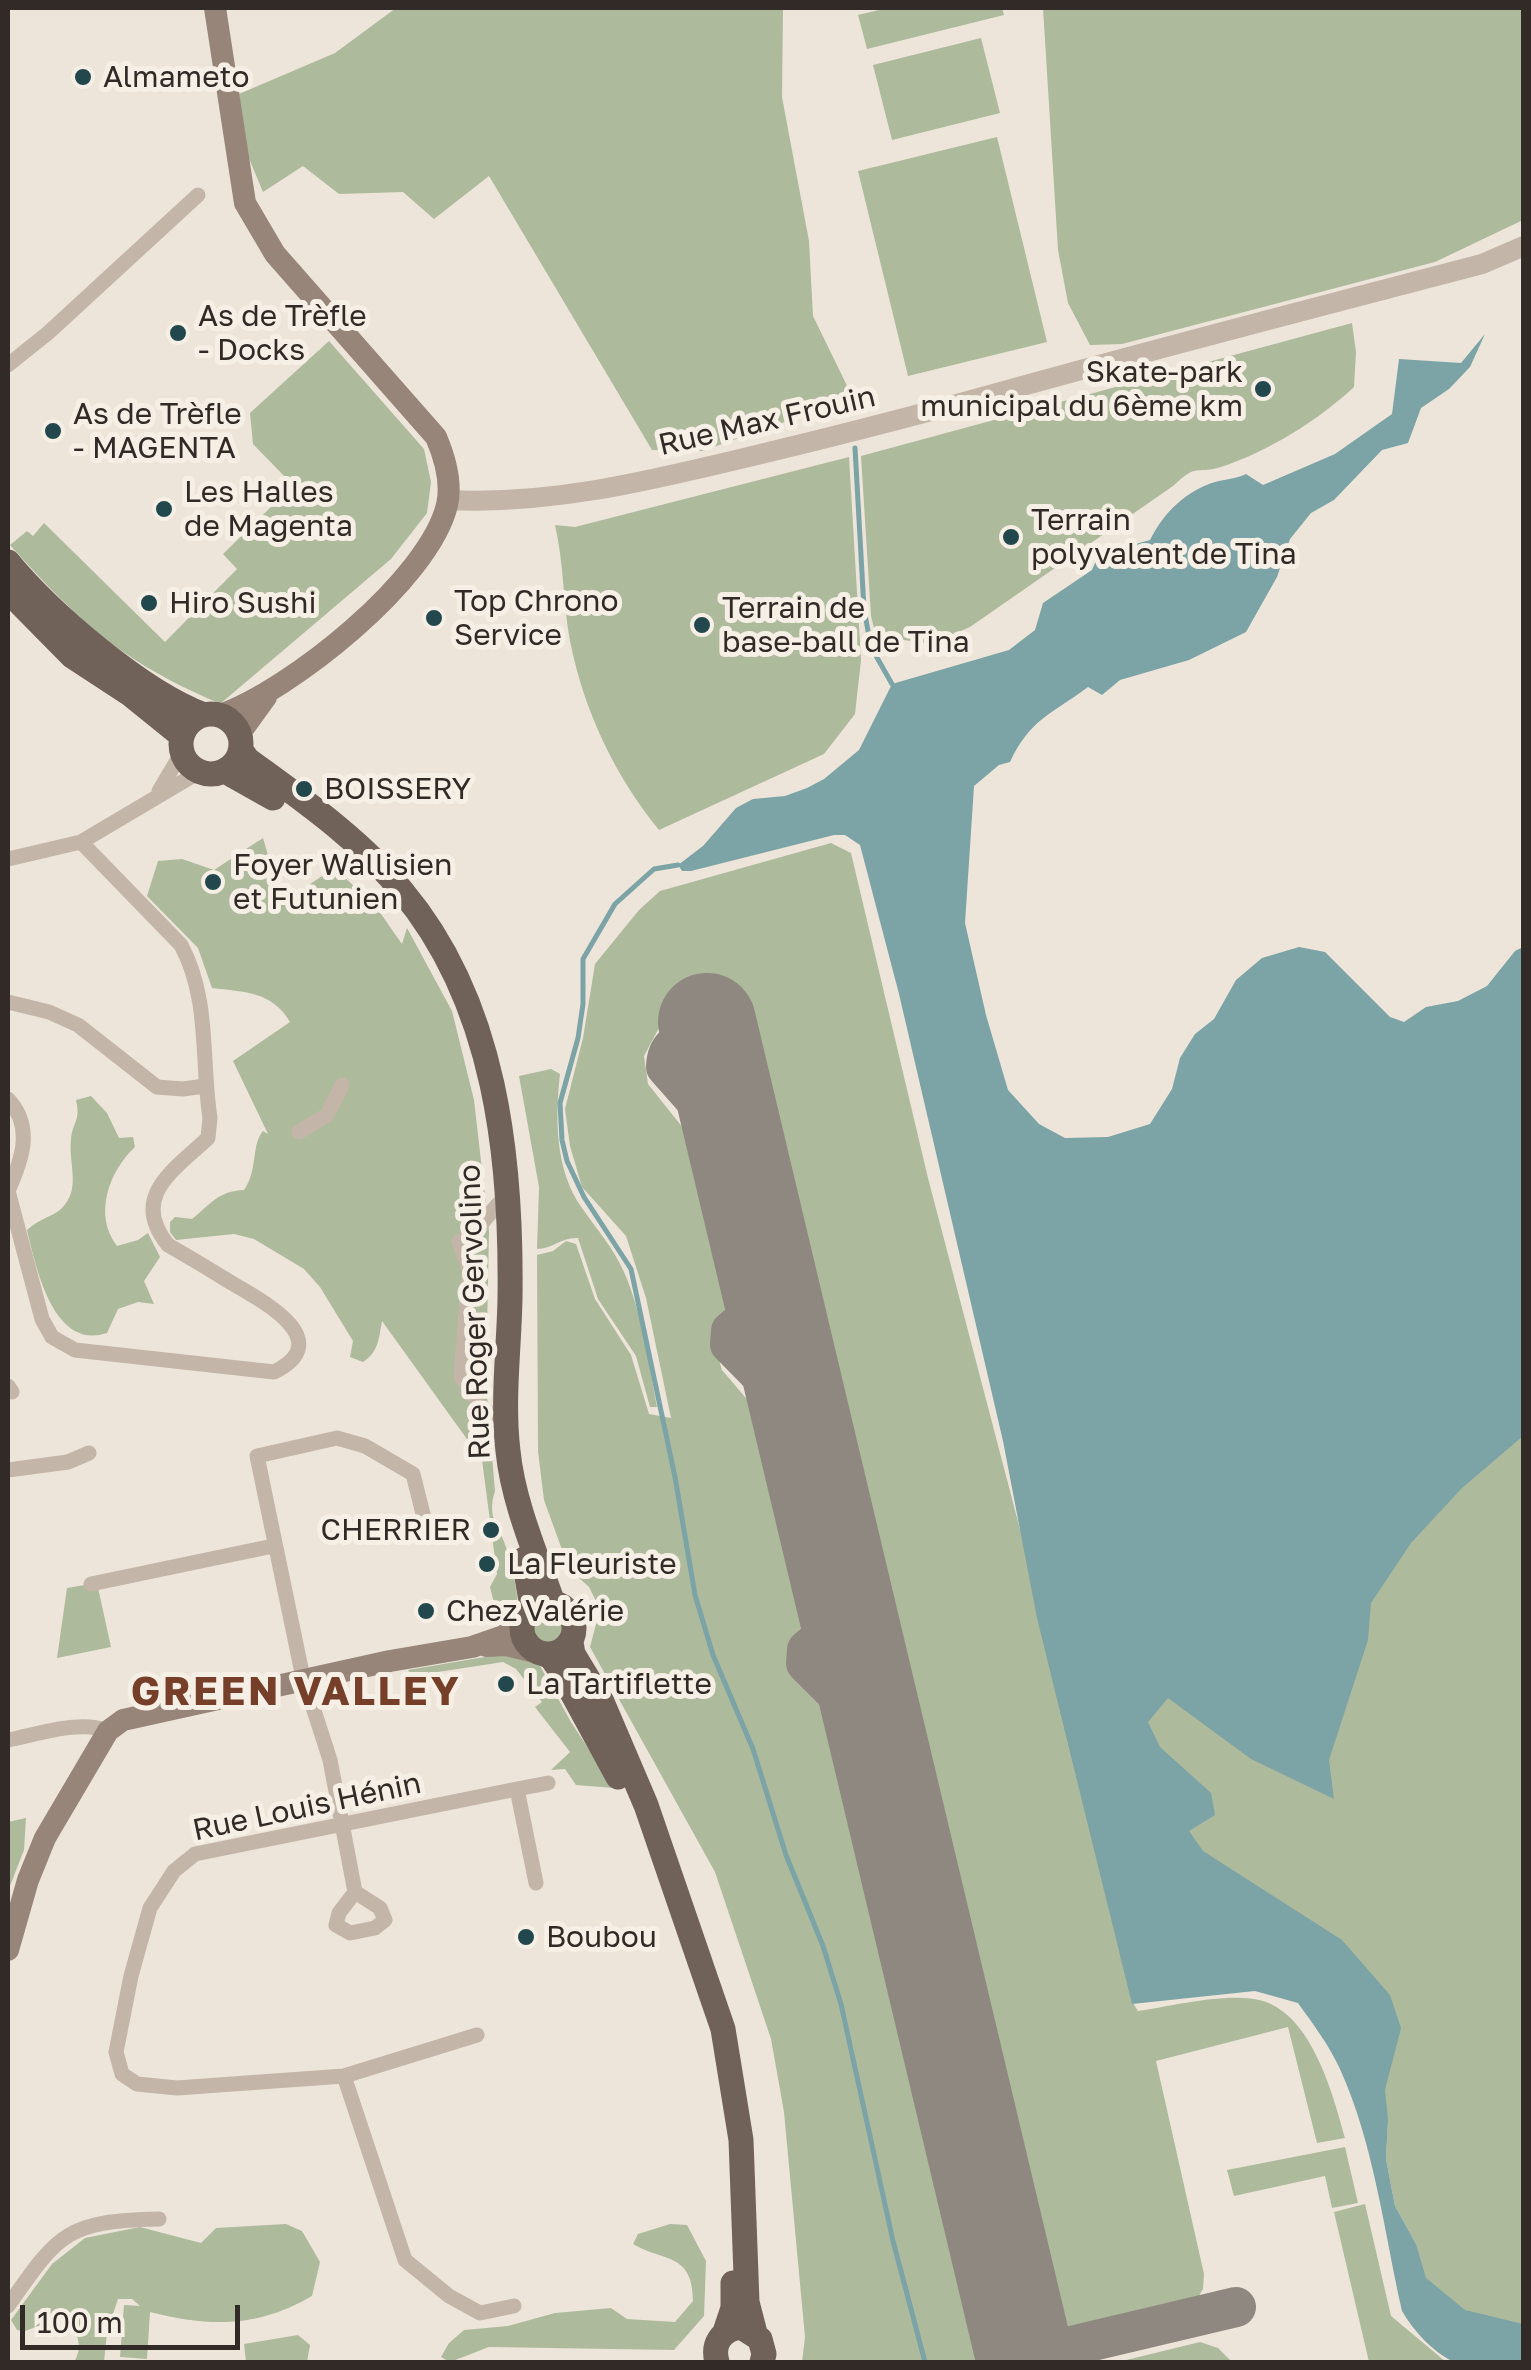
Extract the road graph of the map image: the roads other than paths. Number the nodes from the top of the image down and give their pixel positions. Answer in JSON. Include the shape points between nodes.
{"nodes":[{"id":1,"x":215,"y":8,"type":"edge"},
{"id":2,"x":198,"y":195,"type":"dead end"},
{"id":3,"x":1524,"y":246,"type":"edge"},
{"id":4,"x":8,"y":366,"type":"edge"},
{"id":5,"x":448,"y":500,"type":"junction"},
{"id":6,"x":8,"y":562,"type":"edge"},
{"id":7,"x":8,"y":591,"type":"edge"},
{"id":8,"x":272,"y":691,"type":"junction"},
{"id":9,"x":212,"y":715,"type":"junction"},
{"id":10,"x":212,"y":752,"type":"junction"},
{"id":11,"x":157,"y":794,"type":"junction"},
{"id":12,"x":81,"y":842,"type":"junction"},
{"id":13,"x":8,"y":859,"type":"edge"},
{"id":14,"x":8,"y":1002,"type":"edge"},
{"id":15,"x":342,"y":1085,"type":"dead end"},
{"id":16,"x":205,"y":1086,"type":"junction"},
{"id":17,"x":8,"y":1099,"type":"edge"},
{"id":18,"x":299,"y":1132,"type":"dead end"},
{"id":19,"x":8,"y":1191,"type":"edge"},
{"id":20,"x":498,"y":1204,"type":"junction"},
{"id":21,"x":464,"y":1342,"type":"junction"},
{"id":22,"x":482,"y":1366,"type":"dead end"},
{"id":23,"x":498,"y":1421,"type":"junction"},
{"id":24,"x":89,"y":1454,"type":"dead end"},
{"id":25,"x":8,"y":1470,"type":"edge"},
{"id":26,"x":423,"y":1514,"type":"dead end"},
{"id":27,"x":274,"y":1546,"type":"junction"},
{"id":28,"x":91,"y":1584,"type":"dead end"},
{"id":29,"x":536,"y":1610,"type":"junction"},
{"id":30,"x":570,"y":1642,"type":"junction"},
{"id":31,"x":472,"y":1647,"type":"junction"},
{"id":32,"x":540,"y":1653,"type":"junction"},
{"id":33,"x":304,"y":1680,"type":"junction"},
{"id":34,"x":108,"y":1731,"type":"junction"},
{"id":35,"x":8,"y":1740,"type":"edge"},
{"id":36,"x":548,"y":1782,"type":"dead end"},
{"id":37,"x":517,"y":1789,"type":"junction"},
{"id":38,"x":343,"y":1826,"type":"junction"},
{"id":39,"x":536,"y":1882,"type":"dead end"},
{"id":40,"x":356,"y":1892,"type":"dead end"},
{"id":41,"x":8,"y":1950,"type":"edge"},
{"id":42,"x":477,"y":2035,"type":"dead end"},
{"id":43,"x":344,"y":2076,"type":"junction"},
{"id":44,"x":159,"y":2220,"type":"dead end"},
{"id":45,"x":8,"y":2306,"type":"edge"},
{"id":46,"x":514,"y":2306,"type":"dead end"},
{"id":47,"x":726,"y":2332,"type":"junction"},
{"id":48,"x":755,"y":2333,"type":"junction"},
{"id":49,"x":716,"y":2362,"type":"edge"},
{"id":50,"x":762,"y":2362,"type":"edge"}],
"edges":[{"from":1,"to":5,"type":"main road","via":[[245,203],[276,254],[436,438]]},
{"from":2,"to":4,"type":"street"},
{"from":3,"to":5,"type":"street","name":"Rue Max Frouin","via":[[1482,264],[868,429],[561,496]]},
{"from":5,"to":8,"type":"main road","via":[[425,555],[386,598]]},
{"from":6,"to":9,"type":"main road","via":[[84,637],[176,704]]},
{"from":7,"to":10,"type":"main road","name":"Rue Roger Gervolino","via":[[72,656]]},
{"from":8,"to":9,"type":"main road"},
{"from":8,"to":10,"type":"main road"},
{"from":9,"to":10,"type":"main road","via":[[190,722]]},
{"from":9,"to":10,"type":"main road","via":[[236,725]]},
{"from":10,"to":11,"type":"street"},
{"from":10,"to":11,"type":"street","via":[[172,775]]},
{"from":10,"to":20,"type":"main road","name":"Rue Roger Gervolino","via":[[350,848],[416,924],[457,1001]]},
{"from":10,"to":29,"type":"main road","name":"Rue Roger Gervolino","via":[[247,759],[366,852],[404,892],[452,965],[470,1007],[506,1166],[508,1453]]},
{"from":11,"to":12,"type":"street"},
{"from":12,"to":13,"type":"street"},
{"from":12,"to":16,"type":"street","via":[[181,945],[192,965]]},
{"from":14,"to":16,"type":"street","via":[[78,1025],[157,1087]]},
{"from":15,"to":18,"type":"street","via":[[327,1115]]},
{"from":16,"to":19,"type":"street","via":[[208,1138],[162,1183],[152,1217],[168,1244],[291,1324],[298,1339],[288,1365],[274,1372],[184,1363],[75,1350],[52,1338],[32,1289]]},
{"from":17,"to":19,"type":"street","via":[[24,1145]]},
{"from":20,"to":21,"type":"street","via":[[459,1242],[469,1270]]},
{"from":20,"to":23,"type":"main road","name":"Rue Roger Gervolino"},
{"from":21,"to":22,"type":"street"},
{"from":21,"to":23,"type":"street","via":[[461,1377]]},
{"from":23,"to":29,"type":"main road","name":"Rue Roger Gervolino","via":[[502,1474]]},
{"from":24,"to":25,"type":"street"},
{"from":26,"to":27,"type":"street","via":[[413,1474],[337,1438],[256,1457]]},
{"from":27,"to":28,"type":"street"},
{"from":27,"to":33,"type":"street"},
{"from":29,"to":30,"type":"main road","via":[[571,1616]]},
{"from":29,"to":31,"type":"main road","via":[[504,1636]]},
{"from":29,"to":32,"type":"main road","via":[[524,1641]]},
{"from":30,"to":32,"type":"main road","via":[[559,1652]]},
{"from":30,"to":48,"type":"main road","via":[[646,1805],[718,2014],[740,2140],[747,2302]]},
{"from":31,"to":32,"type":"main road"},
{"from":31,"to":33,"type":"main road"},
{"from":32,"to":47,"type":"main road","via":[[558,1667],[618,1776],[703,2005],[732,2182],[733,2304]]},
{"from":33,"to":34,"type":"main road","via":[[123,1720]]},
{"from":33,"to":38,"type":"street"},
{"from":34,"to":35,"type":"street","via":[[70,1729]]},
{"from":34,"to":41,"type":"main road","via":[[45,1838]]},
{"from":36,"to":37,"type":"street","name":"Rue Louis Hénin"},
{"from":37,"to":38,"type":"street","name":"Rue Louis Hénin"},
{"from":37,"to":39,"type":"street"},
{"from":38,"to":40,"type":"street"},
{"from":38,"to":43,"type":"street","name":"Rue Louis Hénin","via":[[195,1854],[174,1871],[150,1908],[116,2052],[122,2074],[137,2084],[177,2088]]},
{"from":42,"to":43,"type":"street","name":"Rue Louis Hénin"},
{"from":43,"to":46,"type":"street","via":[[405,2260],[480,2314]]},
{"from":44,"to":45,"type":"street","via":[[114,2220],[66,2236]]},
{"from":47,"to":48,"type":"main road"},
{"from":47,"to":49,"type":"main road","via":[[716,2345]]},
{"from":48,"to":50,"type":"main road","via":[[764,2346]]}]}
